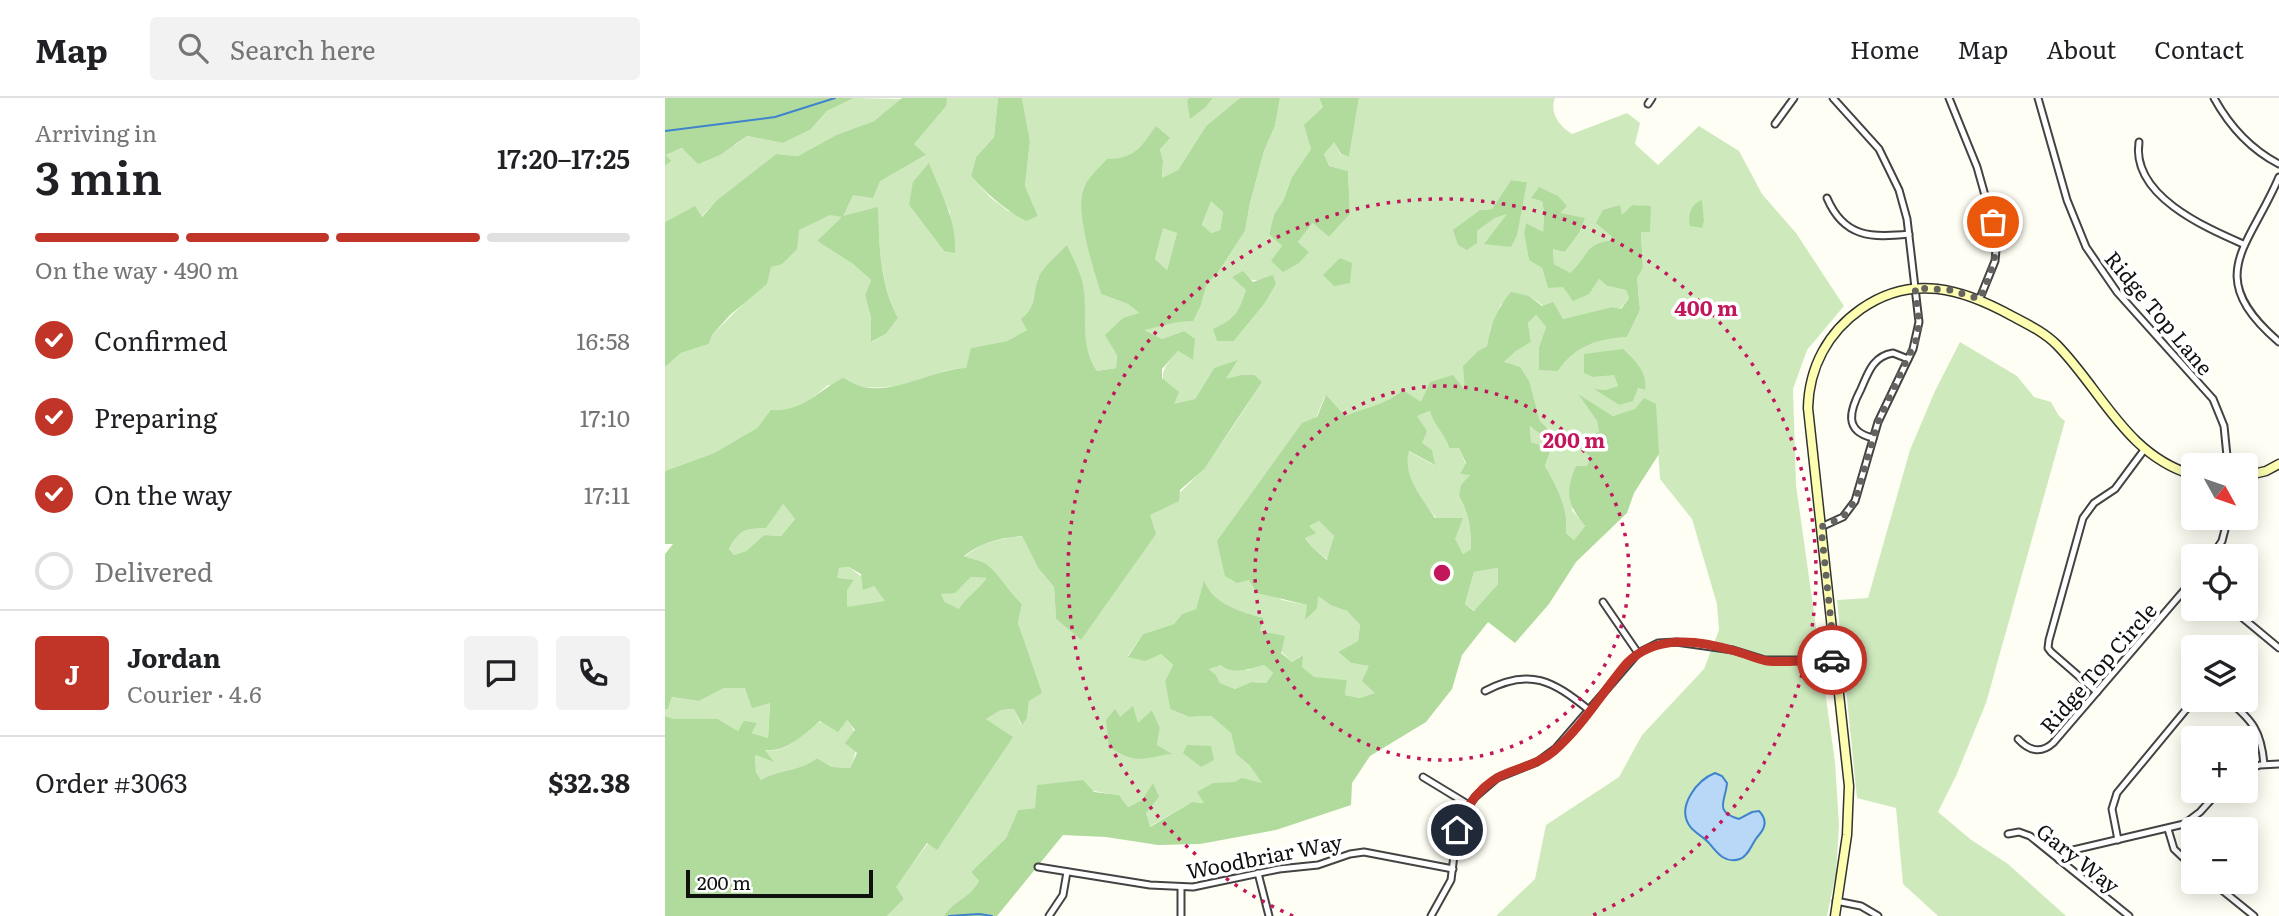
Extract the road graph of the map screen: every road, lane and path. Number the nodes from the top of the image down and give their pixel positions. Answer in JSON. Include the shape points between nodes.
{"nodes":[{"id":1,"x":1652,"y":98,"type":"edge"},
{"id":2,"x":1794,"y":98,"type":"edge"},
{"id":3,"x":1833,"y":98,"type":"edge"},
{"id":4,"x":1949,"y":98,"type":"edge"},
{"id":5,"x":2038,"y":98,"type":"edge"},
{"id":6,"x":2214,"y":98,"type":"edge"},
{"id":7,"x":1648,"y":104,"type":"dead end"},
{"id":8,"x":1775,"y":124,"type":"dead end"},
{"id":9,"x":2139,"y":142,"type":"dead end"},
{"id":10,"x":2279,"y":164,"type":"edge"},
{"id":11,"x":2279,"y":177,"type":"edge"},
{"id":12,"x":1828,"y":198,"type":"dead end"},
{"id":13,"x":1909,"y":234,"type":"junction"},
{"id":14,"x":2243,"y":244,"type":"junction"},
{"id":15,"x":1915,"y":288,"type":"junction"},
{"id":16,"x":1980,"y":299,"type":"junction"},
{"id":17,"x":2279,"y":342,"type":"edge"},
{"id":18,"x":1908,"y":359,"type":"junction"},
{"id":19,"x":1873,"y":438,"type":"junction"},
{"id":20,"x":2144,"y":450,"type":"junction"},
{"id":21,"x":2227,"y":453,"type":"edge"},
{"id":22,"x":2279,"y":464,"type":"edge"},
{"id":23,"x":2181,"y":471,"type":"edge"},
{"id":24,"x":2258,"y":473,"type":"edge"},
{"id":25,"x":1821,"y":527,"type":"junction"},
{"id":26,"x":2181,"y":594,"type":"edge"},
{"id":27,"x":1603,"y":601,"type":"dead end"},
{"id":28,"x":2246,"y":621,"type":"edge"},
{"id":29,"x":2279,"y":648,"type":"edge"},
{"id":30,"x":1638,"y":653,"type":"junction"},
{"id":31,"x":1835,"y":660,"type":"junction"},
{"id":32,"x":1485,"y":691,"type":"dead end"},
{"id":33,"x":2097,"y":692,"type":"junction"},
{"id":34,"x":1589,"y":710,"type":"junction"},
{"id":35,"x":2184,"y":712,"type":"edge"},
{"id":36,"x":2240,"y":712,"type":"edge"},
{"id":37,"x":2018,"y":739,"type":"dead end"},
{"id":38,"x":2264,"y":764,"type":"junction"},
{"id":39,"x":2279,"y":764,"type":"edge"},
{"id":40,"x":2258,"y":766,"type":"edge"},
{"id":41,"x":1423,"y":777,"type":"dead end"},
{"id":42,"x":2207,"y":803,"type":"edge"},
{"id":43,"x":1469,"y":805,"type":"junction"},
{"id":44,"x":2168,"y":829,"type":"junction"},
{"id":45,"x":2008,"y":834,"type":"dead end"},
{"id":46,"x":2118,"y":840,"type":"junction"},
{"id":47,"x":2181,"y":856,"type":"edge"},
{"id":48,"x":2059,"y":860,"type":"junction"},
{"id":49,"x":1038,"y":867,"type":"dead end"},
{"id":50,"x":1453,"y":869,"type":"junction"},
{"id":51,"x":1067,"y":872,"type":"junction"},
{"id":52,"x":1258,"y":873,"type":"junction"},
{"id":53,"x":1181,"y":887,"type":"junction"},
{"id":54,"x":2227,"y":894,"type":"edge"},
{"id":55,"x":1836,"y":901,"type":"junction"},
{"id":56,"x":1049,"y":916,"type":"edge"},
{"id":57,"x":1181,"y":916,"type":"edge"},
{"id":58,"x":1269,"y":916,"type":"edge"},
{"id":59,"x":1431,"y":916,"type":"edge"},
{"id":60,"x":1835,"y":916,"type":"edge"},
{"id":61,"x":1878,"y":916,"type":"edge"},
{"id":62,"x":2129,"y":916,"type":"edge"},
{"id":63,"x":2254,"y":916,"type":"edge"}],
"edges":[{"from":1,"to":7,"type":"street"},
{"from":2,"to":8,"type":"street"},
{"from":3,"to":13,"type":"street","via":[[1885,159],[1903,201]]},
{"from":4,"to":16,"type":"street","via":[[1973,154],[1995,230],[1995,261]]},
{"from":5,"to":21,"type":"street","name":"Ridge Top Lane","via":[[2067,200],[2086,247],[2117,292],[2213,399],[2224,426]]},
{"from":6,"to":10,"type":"street","via":[[2239,135]]},
{"from":9,"to":14,"type":"street","via":[[2141,166],[2164,198],[2193,221]]},
{"from":11,"to":14,"type":"street"},
{"from":12,"to":13,"type":"street","via":[[1840,219],[1860,233],[1876,237]]},
{"from":13,"to":15,"type":"street"},
{"from":14,"to":17,"type":"street","via":[[2237,272],[2241,295],[2256,322]]},
{"from":15,"to":16,"type":"main road","via":[[1950,290]]},
{"from":15,"to":18,"type":"street","via":[[1918,330]]},
{"from":15,"to":25,"type":"main road","via":[[1888,295],[1856,312],[1829,340],[1815,368],[1808,416]]},
{"from":16,"to":20,"type":"main road","via":[[2051,339]]},
{"from":18,"to":19,"type":"street"},
{"from":18,"to":19,"type":"street","via":[[1893,353],[1879,357],[1854,403],[1854,425]]},
{"from":19,"to":25,"type":"street","via":[[1853,506],[1840,519]]},
{"from":20,"to":23,"type":"main road"},
{"from":20,"to":33,"type":"street","via":[[2115,489],[2086,514],[2049,640],[2051,652]]},
{"from":22,"to":24,"type":"main road"},
{"from":25,"to":31,"type":"main road"},
{"from":26,"to":33,"type":"street","name":"Ridge Top Circle"},
{"from":27,"to":30,"type":"street"},
{"from":28,"to":29,"type":"street"},
{"from":30,"to":31,"type":"street","via":[[1658,643],[1676,642],[1765,660]]},
{"from":30,"to":34,"type":"street"},
{"from":31,"to":55,"type":"main road","via":[[1849,786],[1847,835]]},
{"from":32,"to":34,"type":"street","via":[[1513,679],[1537,679],[1558,687]]},
{"from":33,"to":37,"type":"street","name":"Ridge Top Circle","via":[[2042,751]]},
{"from":34,"to":43,"type":"street","via":[[1551,753],[1497,778]]},
{"from":35,"to":46,"type":"street","via":[[2117,793],[2112,809]]},
{"from":36,"to":38,"type":"street","via":[[2256,728]]},
{"from":38,"to":39,"type":"street"},
{"from":38,"to":40,"type":"street"},
{"from":41,"to":43,"type":"street"},
{"from":42,"to":44,"type":"street","via":[[2192,819]]},
{"from":43,"to":50,"type":"street","via":[[1457,830]]},
{"from":44,"to":46,"type":"street"},
{"from":44,"to":47,"type":"street"},
{"from":45,"to":48,"type":"street","name":"Gary Way","via":[[2025,833]]},
{"from":46,"to":48,"type":"street","via":[[2069,851]]},
{"from":48,"to":62,"type":"street","name":"Gary Way"},
{"from":49,"to":51,"type":"street","name":"Woodbriar Way"},
{"from":50,"to":52,"type":"street","name":"Woodbriar Way","via":[[1364,852],[1318,865]]},
{"from":50,"to":59,"type":"street"},
{"from":51,"to":53,"type":"street","name":"Woodbriar Way"},
{"from":51,"to":56,"type":"street","via":[[1063,895]]},
{"from":52,"to":53,"type":"street","name":"Woodbriar Way"},
{"from":52,"to":58,"type":"street"},
{"from":53,"to":57,"type":"street"},
{"from":54,"to":63,"type":"street"},
{"from":55,"to":60,"type":"main road"},
{"from":55,"to":61,"type":"street","via":[[1861,906]]}]}
